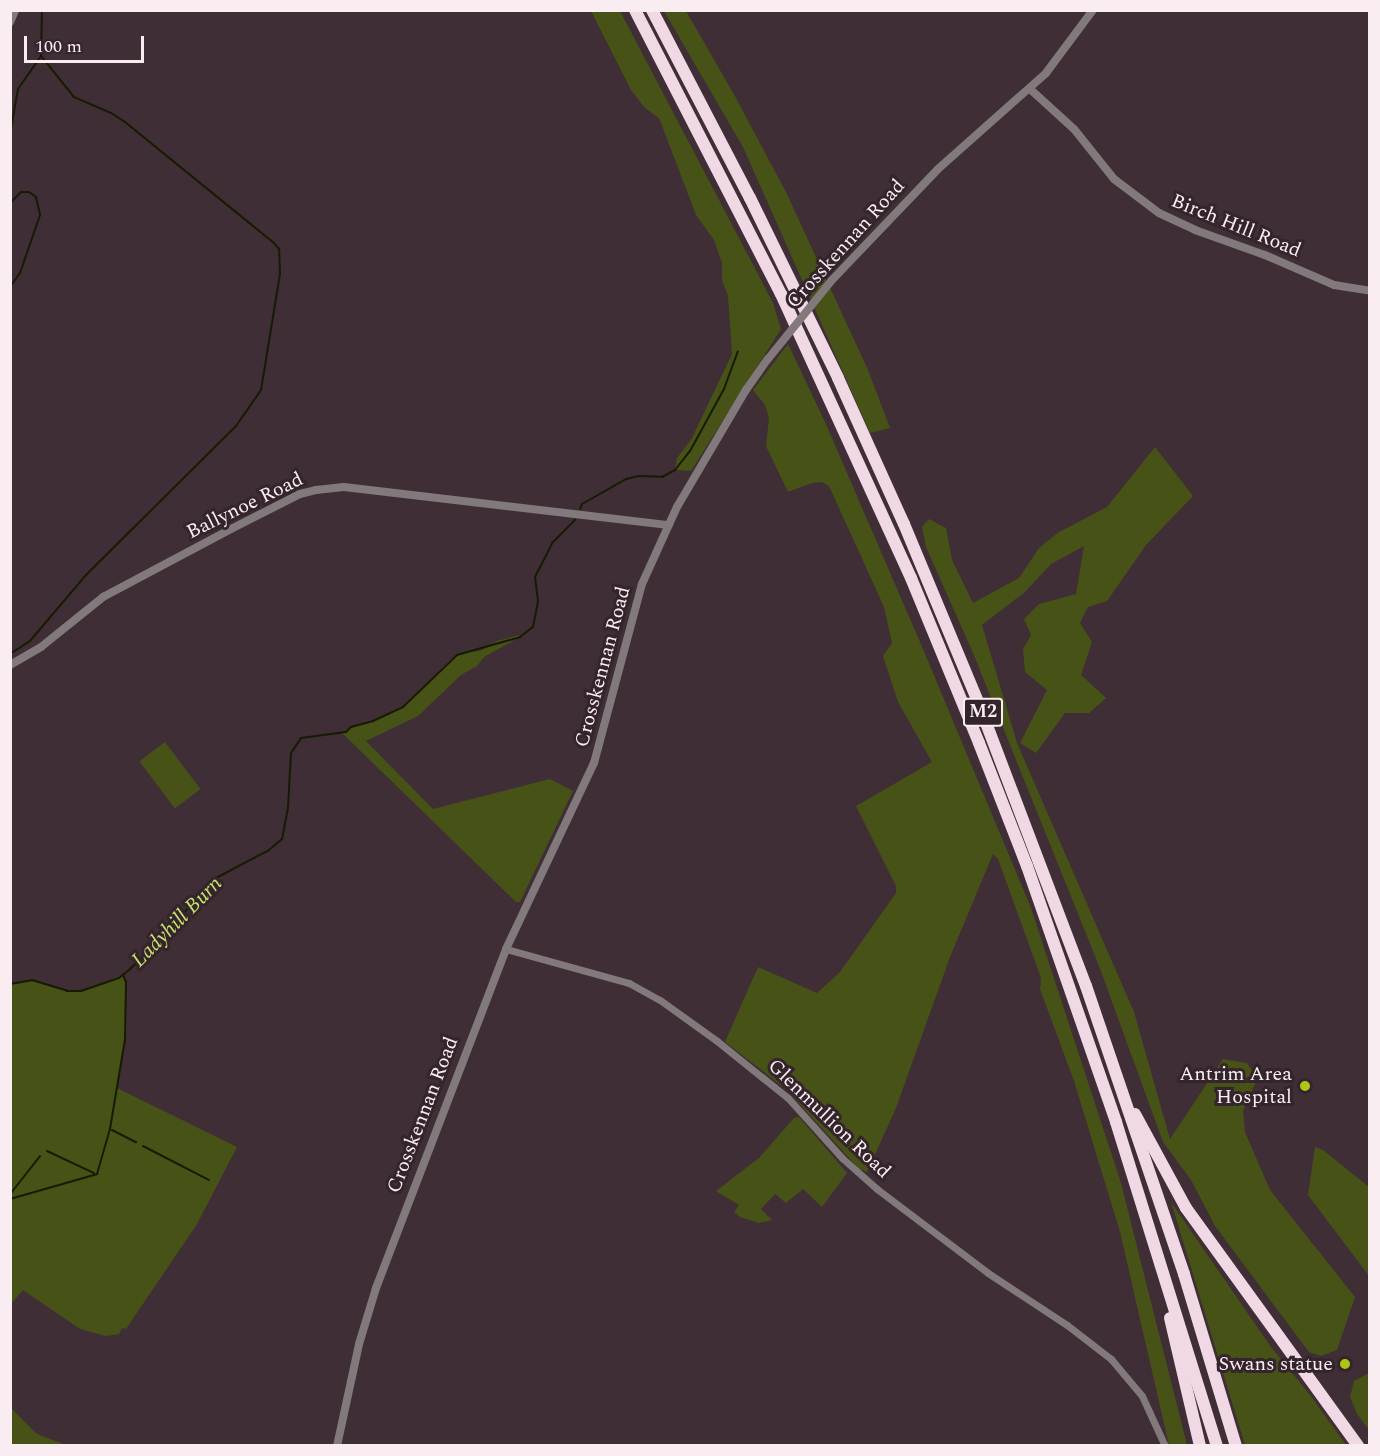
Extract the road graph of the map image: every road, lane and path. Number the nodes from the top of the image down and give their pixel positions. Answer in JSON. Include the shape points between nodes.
{"nodes":[{"id":1,"x":15,"y":10,"type":"edge"},
{"id":2,"x":635,"y":10,"type":"edge"},
{"id":3,"x":652,"y":10,"type":"edge"},
{"id":4,"x":1093,"y":10,"type":"edge"},
{"id":5,"x":10,"y":22,"type":"edge"},
{"id":6,"x":1030,"y":89,"type":"junction"},
{"id":7,"x":1370,"y":291,"type":"edge"},
{"id":8,"x":669,"y":525,"type":"junction"},
{"id":9,"x":10,"y":665,"type":"edge"},
{"id":10,"x":506,"y":949,"type":"junction"},
{"id":11,"x":1120,"y":1086,"type":"junction"},
{"id":12,"x":1154,"y":1236,"type":"junction"},
{"id":13,"x":337,"y":1446,"type":"edge"},
{"id":14,"x":1165,"y":1446,"type":"edge"},
{"id":15,"x":1200,"y":1446,"type":"edge"},
{"id":16,"x":1217,"y":1446,"type":"edge"},
{"id":17,"x":1236,"y":1446,"type":"edge"},
{"id":18,"x":1358,"y":1446,"type":"edge"}],
"edges":[{"from":1,"to":5,"type":"street"},
{"from":2,"to":12,"type":"highway","number":"M2","via":[[776,284],[911,578],[1027,866]]},
{"from":3,"to":11,"type":"highway","number":"M2","via":[[794,287],[904,524],[1021,810]]},
{"from":4,"to":6,"type":"street","name":"Crosskennan Road","via":[[1065,51]]},
{"from":6,"to":7,"type":"street","name":"Birch Hill Road","via":[[1074,129],[1114,179],[1159,213],[1334,285]]},
{"from":6,"to":8,"type":"street","name":"Crosskennan Road","bridge":true,"via":[[938,169],[832,280],[746,390]]},
{"from":8,"to":9,"type":"street","name":"Ballynoe Road","via":[[344,488],[316,490],[300,494],[102,597],[41,647]]},
{"from":8,"to":10,"type":"street","name":"Crosskennan Road","via":[[642,584],[594,763]]},
{"from":10,"to":13,"type":"street","name":"Crosskennan Road","via":[[366,1315]]},
{"from":10,"to":14,"type":"street","name":"Glenmullion Road","via":[[629,982],[721,1044],[788,1098],[842,1158],[878,1189],[988,1273],[1111,1359],[1142,1396]]},
{"from":11,"to":17,"type":"highway","number":"M2","via":[[1184,1274]]},
{"from":11,"to":18,"type":"highway","via":[[1186,1208]]},
{"from":12,"to":15,"type":"highway"},
{"from":12,"to":16,"type":"highway","number":"M2"}]}
